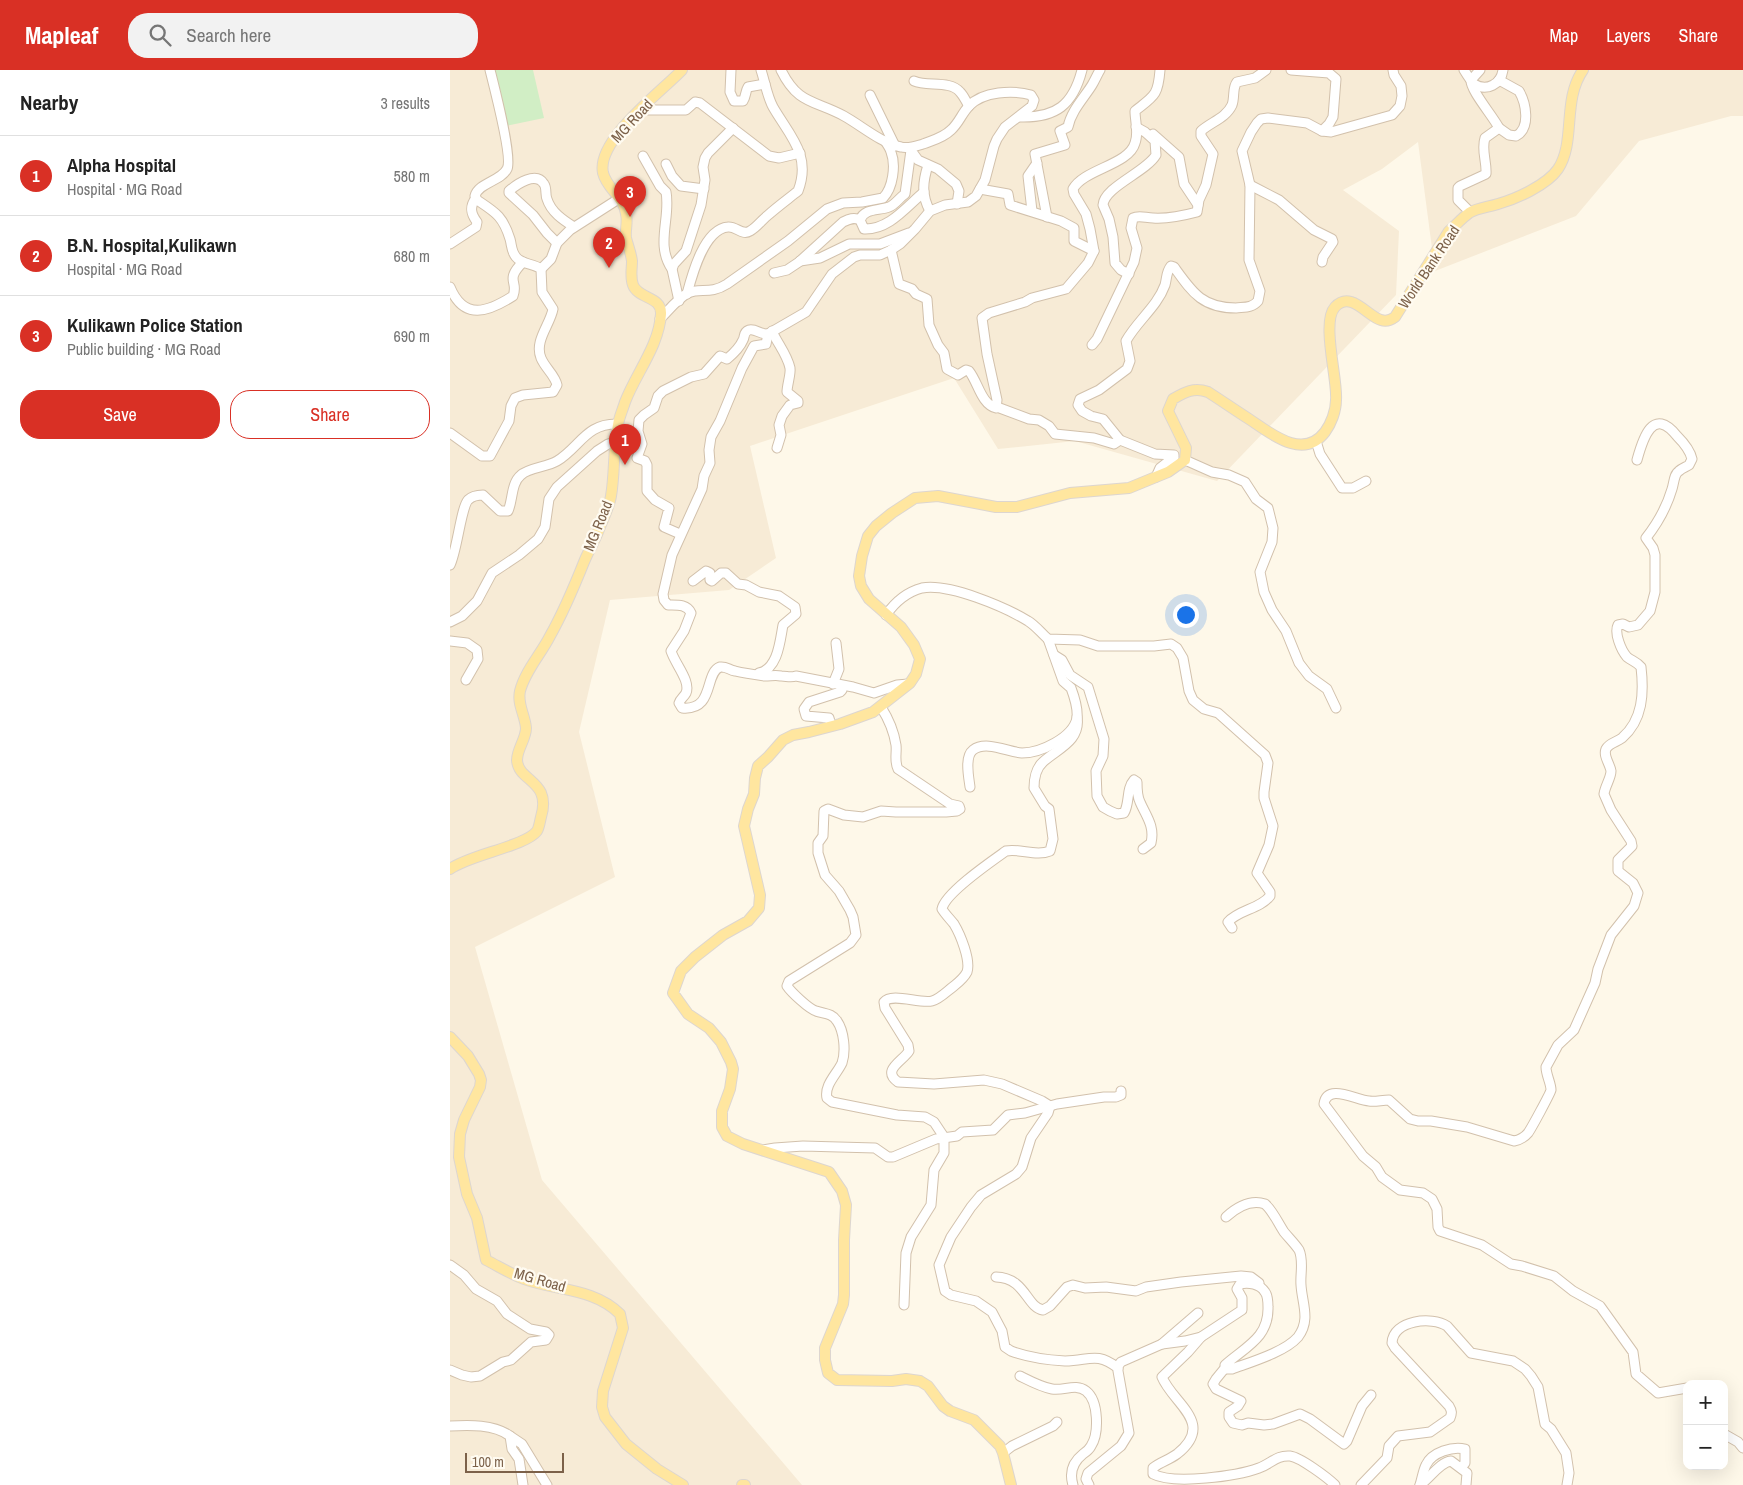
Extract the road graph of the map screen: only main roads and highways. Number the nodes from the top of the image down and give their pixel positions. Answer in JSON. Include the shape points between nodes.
{"nodes":[{"id":1,"x":682,"y":70,"type":"edge"},
{"id":2,"x":1583,"y":70,"type":"edge"},
{"id":3,"x":450,"y":869,"type":"edge"},
{"id":4,"x":450,"y":1037,"type":"edge"},
{"id":5,"x":683,"y":1485,"type":"edge"},
{"id":6,"x":1011,"y":1485,"type":"edge"}],
"edges":[{"from":1,"to":3,"type":"main road","name":"MG Road","via":[[612,140],[603,162],[604,177],[626,211],[626,238],[632,259],[633,285],[659,304],[661,311],[648,355],[626,398],[618,424],[611,498],[550,636],[520,691],[519,701],[526,726],[517,760],[521,771],[543,796],[544,806],[537,831],[527,839],[466,860]]},
{"from":2,"to":6,"type":"main road","name":"World Bank Road","via":[[1571,98],[1565,155],[1557,170],[1522,195],[1470,212],[1449,231],[1395,317],[1389,321],[1383,321],[1354,303],[1340,303],[1332,311],[1330,332],[1337,400],[1325,433],[1316,441],[1305,445],[1287,443],[1208,392],[1191,390],[1173,399],[1168,411],[1186,448],[1186,460],[1129,488],[1070,493],[1016,507],[996,507],[938,496],[914,498],[876,526],[868,536],[859,576],[869,600],[901,627],[918,654],[916,674],[881,707],[865,716],[782,740],[758,766],[744,826],[760,895],[759,908],[748,921],[723,935],[680,971],[673,993],[688,1014],[709,1028],[721,1042],[731,1062],[730,1089],[722,1111],[722,1127],[727,1136],[829,1172],[842,1191],[846,1205],[844,1295],[825,1348],[828,1372],[837,1380],[906,1378],[920,1381],[928,1386],[943,1406],[974,1420],[994,1439],[1003,1453]]},
{"from":4,"to":5,"type":"main road","name":"MG Road","via":[[468,1056],[481,1080],[460,1134],[459,1157],[486,1260],[523,1279],[581,1292],[601,1300],[620,1314],[623,1328],[602,1391],[605,1417],[626,1444]]}]}
